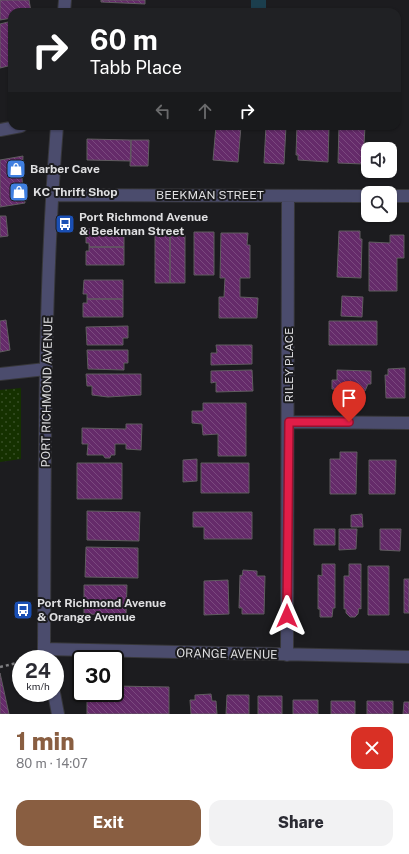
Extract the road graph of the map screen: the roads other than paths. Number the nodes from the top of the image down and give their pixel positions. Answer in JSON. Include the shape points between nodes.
{"nodes":[{"id":1,"x":57,"y":130,"type":"edge"},
{"id":2,"x":52,"y":195,"type":"junction"},
{"id":3,"x":288,"y":196,"type":"junction"},
{"id":4,"x":361,"y":196,"type":"edge"},
{"id":5,"x":397,"y":196,"type":"edge"},
{"id":6,"x":409,"y":196,"type":"edge"},
{"id":7,"x":46,"y":369,"type":"junction"},
{"id":8,"x":0,"y":374,"type":"edge"},
{"id":9,"x":289,"y":422,"type":"junction"},
{"id":10,"x":409,"y":423,"type":"edge"},
{"id":11,"x":46,"y":650,"type":"edge"},
{"id":12,"x":64,"y":654,"type":"edge"},
{"id":13,"x":287,"y":655,"type":"junction"},
{"id":14,"x":409,"y":657,"type":"edge"},
{"id":15,"x":56,"y":702,"type":"edge"},
{"id":16,"x":58,"y":714,"type":"edge"}],
"edges":[{"from":1,"to":2,"type":"street","name":"PORT RICHMOND AVENUE"},
{"from":2,"to":3,"type":"street","name":"BEEKMAN STREET"},
{"from":2,"to":7,"type":"street","name":"PORT RICHMOND AVENUE"},
{"from":3,"to":4,"type":"street","name":"BEEKMAN STREET"},
{"from":3,"to":9,"type":"street","name":"RILEY PLACE"},
{"from":5,"to":6,"type":"street"},
{"from":7,"to":8,"type":"street"},
{"from":7,"to":11,"type":"street","name":"PORT RICHMOND AVENUE"},
{"from":9,"to":10,"type":"street"},
{"from":9,"to":13,"type":"street","name":"RILEY PLACE"},
{"from":12,"to":13,"type":"street","name":"ORANGE AVENUE"},
{"from":13,"to":14,"type":"street","name":"ORANGE AVENUE"},
{"from":15,"to":16,"type":"street"}]}
